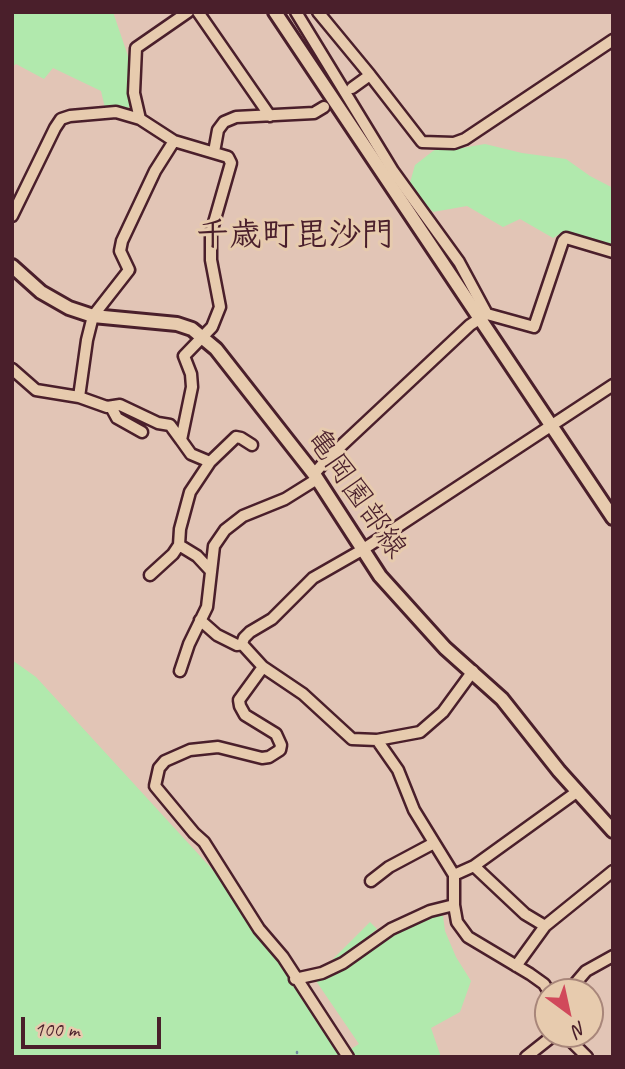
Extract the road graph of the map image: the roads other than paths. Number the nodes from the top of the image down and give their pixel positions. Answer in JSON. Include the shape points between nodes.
{"nodes":[{"id":1,"x":188,"y":12,"type":"edge"},
{"id":2,"x":198,"y":12,"type":"edge"},
{"id":3,"x":275,"y":12,"type":"edge"},
{"id":4,"x":296,"y":12,"type":"edge"},
{"id":5,"x":318,"y":12,"type":"edge"},
{"id":6,"x":613,"y":40,"type":"edge"},
{"id":7,"x":370,"y":75,"type":"junction"},
{"id":8,"x":352,"y":88,"type":"dead end"},
{"id":9,"x":324,"y":107,"type":"dead end"},
{"id":10,"x":270,"y":116,"type":"junction"},
{"id":11,"x":140,"y":119,"type":"junction"},
{"id":12,"x":174,"y":141,"type":"junction"},
{"id":13,"x":214,"y":152,"type":"junction"},
{"id":14,"x":12,"y":216,"type":"edge"},
{"id":15,"x":613,"y":252,"type":"edge"},
{"id":16,"x":12,"y":266,"type":"edge"},
{"id":17,"x":93,"y":316,"type":"junction"},
{"id":18,"x":484,"y":317,"type":"junction"},
{"id":19,"x":204,"y":338,"type":"junction"},
{"id":20,"x":12,"y":369,"type":"edge"},
{"id":21,"x":613,"y":385,"type":"edge"},
{"id":22,"x":79,"y":397,"type":"junction"},
{"id":23,"x":111,"y":407,"type":"junction"},
{"id":24,"x":551,"y":425,"type":"junction"},
{"id":25,"x":142,"y":432,"type":"dead end"},
{"id":26,"x":181,"y":440,"type":"junction"},
{"id":27,"x":252,"y":445,"type":"dead end"},
{"id":28,"x":210,"y":462,"type":"junction"},
{"id":29,"x":315,"y":477,"type":"junction"},
{"id":30,"x":613,"y":518,"type":"edge"},
{"id":31,"x":179,"y":545,"type":"junction"},
{"id":32,"x":362,"y":550,"type":"junction"},
{"id":33,"x":210,"y":569,"type":"junction"},
{"id":34,"x":150,"y":575,"type":"dead end"},
{"id":35,"x":200,"y":620,"type":"junction"},
{"id":36,"x":243,"y":644,"type":"junction"},
{"id":37,"x":263,"y":667,"type":"junction"},
{"id":38,"x":180,"y":671,"type":"dead end"},
{"id":39,"x":473,"y":671,"type":"junction"},
{"id":40,"x":377,"y":740,"type":"junction"},
{"id":41,"x":578,"y":791,"type":"junction"},
{"id":42,"x":613,"y":831,"type":"edge"},
{"id":43,"x":434,"y":843,"type":"junction"},
{"id":44,"x":474,"y":866,"type":"junction"},
{"id":45,"x":613,"y":871,"type":"edge"},
{"id":46,"x":454,"y":874,"type":"junction"},
{"id":47,"x":371,"y":881,"type":"dead end"},
{"id":48,"x":454,"y":905,"type":"junction"},
{"id":49,"x":545,"y":926,"type":"junction"},
{"id":50,"x":613,"y":956,"type":"edge"},
{"id":51,"x":516,"y":966,"type":"junction"},
{"id":52,"x":535,"y":978,"type":"edge"},
{"id":53,"x":580,"y":978,"type":"edge"},
{"id":54,"x":295,"y":979,"type":"junction"},
{"id":55,"x":348,"y":1057,"type":"edge"}],
"edges":[{"from":1,"to":11,"type":"street","via":[[136,48],[134,93]]},
{"from":2,"to":10,"type":"street"},
{"from":3,"to":18,"type":"main road"},
{"from":4,"to":18,"type":"street","via":[[393,171],[459,261]]},
{"from":5,"to":7,"type":"street"},
{"from":6,"to":7,"type":"street","via":[[454,143],[422,142]]},
{"from":7,"to":8,"type":"street"},
{"from":9,"to":10,"type":"street","via":[[314,113]]},
{"from":10,"to":13,"type":"street","via":[[224,122]]},
{"from":11,"to":12,"type":"street"},
{"from":11,"to":14,"type":"street","via":[[116,112],[61,119]]},
{"from":12,"to":13,"type":"street"},
{"from":12,"to":17,"type":"street","via":[[122,241],[120,251],[129,270]]},
{"from":13,"to":19,"type":"street","via":[[231,163],[211,233],[220,307]]},
{"from":15,"to":18,"type":"street","via":[[566,238],[534,327]]},
{"from":16,"to":17,"type":"main road","name":"亀岡園部線","via":[[41,292],[69,309]]},
{"from":17,"to":19,"type":"main road","name":"亀岡園部線","via":[[177,324]]},
{"from":17,"to":22,"type":"street"},
{"from":18,"to":24,"type":"main road"},
{"from":18,"to":29,"type":"street","via":[[327,458]]},
{"from":19,"to":26,"type":"street","via":[[184,356],[192,387]]},
{"from":19,"to":29,"type":"main road","name":"亀岡園部線","via":[[229,363]]},
{"from":20,"to":22,"type":"street","via":[[36,390]]},
{"from":21,"to":24,"type":"street"},
{"from":22,"to":23,"type":"street"},
{"from":23,"to":25,"type":"street","via":[[117,418]]},
{"from":23,"to":26,"type":"street","via":[[120,405],[170,425]]},
{"from":24,"to":30,"type":"main road"},
{"from":24,"to":32,"type":"street"},
{"from":26,"to":28,"type":"street","via":[[191,454]]},
{"from":27,"to":28,"type":"street","via":[[236,437]]},
{"from":28,"to":31,"type":"street","via":[[190,492]]},
{"from":29,"to":32,"type":"main road","name":"亀岡園部線"},
{"from":29,"to":33,"type":"street","via":[[285,499],[243,516],[225,530],[214,546]]},
{"from":31,"to":33,"type":"street"},
{"from":31,"to":34,"type":"street"},
{"from":32,"to":36,"type":"street","via":[[313,578],[272,619],[250,632]]},
{"from":32,"to":39,"type":"main road","name":"亀岡園部線","via":[[409,610]]},
{"from":33,"to":35,"type":"street"},
{"from":35,"to":36,"type":"street","via":[[217,635]]},
{"from":35,"to":38,"type":"street"},
{"from":36,"to":37,"type":"street"},
{"from":37,"to":40,"type":"street","via":[[303,694],[352,739]]},
{"from":37,"to":54,"type":"street","via":[[239,700],[240,706],[245,715],[276,734],[280,750],[262,758],[218,747],[190,750],[165,761],[155,786],[204,842]]},
{"from":39,"to":40,"type":"street","via":[[431,725],[409,736]]},
{"from":39,"to":41,"type":"main road","name":"亀岡園部線"},
{"from":40,"to":43,"type":"street","via":[[398,770]]},
{"from":41,"to":42,"type":"main road","name":"亀岡園部線"},
{"from":41,"to":44,"type":"street"},
{"from":43,"to":46,"type":"street"},
{"from":43,"to":47,"type":"street"},
{"from":44,"to":46,"type":"street"},
{"from":44,"to":49,"type":"street"},
{"from":45,"to":49,"type":"street"},
{"from":46,"to":48,"type":"street"},
{"from":48,"to":51,"type":"street","via":[[457,922],[468,937]]},
{"from":48,"to":54,"type":"street","via":[[391,929],[322,973]]},
{"from":49,"to":51,"type":"street"},
{"from":50,"to":53,"type":"street"},
{"from":51,"to":52,"type":"street"},
{"from":54,"to":55,"type":"street"}]}
